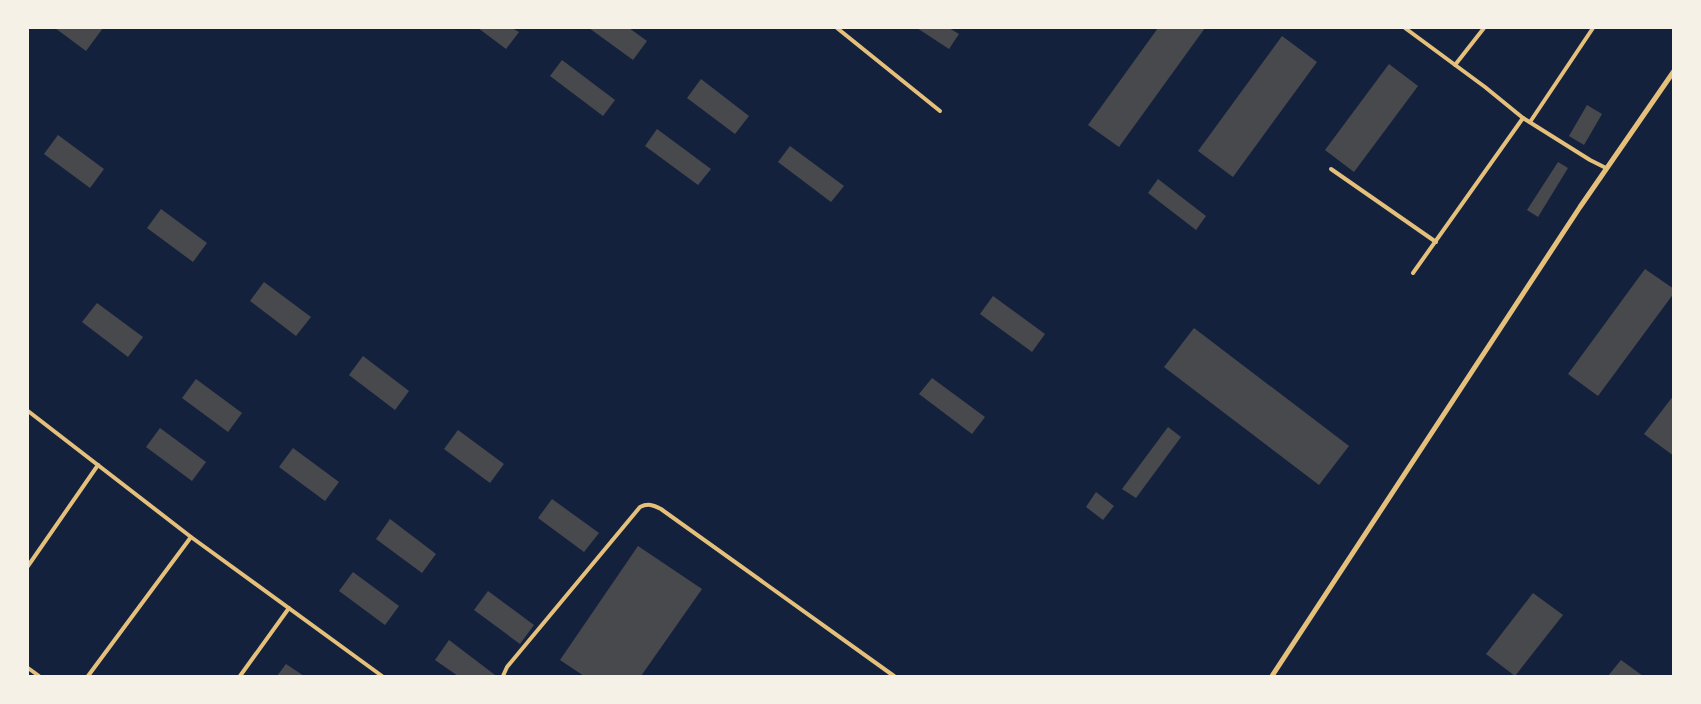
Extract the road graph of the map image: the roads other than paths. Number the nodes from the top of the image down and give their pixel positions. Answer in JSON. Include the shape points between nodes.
{"nodes":[{"id":1,"x":837,"y":28,"type":"edge"},
{"id":2,"x":1405,"y":28,"type":"edge"},
{"id":3,"x":1484,"y":28,"type":"edge"},
{"id":4,"x":1593,"y":28,"type":"edge"},
{"id":5,"x":842,"y":29,"type":"edge"},
{"id":6,"x":1455,"y":65,"type":"junction"},
{"id":7,"x":1674,"y":71,"type":"edge"},
{"id":8,"x":940,"y":111,"type":"dead end"},
{"id":9,"x":1523,"y":118,"type":"junction"},
{"id":10,"x":1530,"y":122,"type":"junction"},
{"id":11,"x":1606,"y":168,"type":"junction"},
{"id":12,"x":1331,"y":169,"type":"dead end"},
{"id":13,"x":1436,"y":242,"type":"junction"},
{"id":14,"x":1413,"y":273,"type":"dead end"},
{"id":15,"x":28,"y":411,"type":"edge"},
{"id":16,"x":98,"y":465,"type":"junction"},
{"id":17,"x":191,"y":537,"type":"junction"},
{"id":18,"x":28,"y":566,"type":"edge"},
{"id":19,"x":290,"y":608,"type":"junction"},
{"id":20,"x":28,"y":668,"type":"edge"},
{"id":21,"x":39,"y":676,"type":"edge"},
{"id":22,"x":88,"y":676,"type":"edge"},
{"id":23,"x":240,"y":676,"type":"edge"},
{"id":24,"x":382,"y":676,"type":"edge"},
{"id":25,"x":503,"y":676,"type":"edge"},
{"id":26,"x":894,"y":676,"type":"edge"},
{"id":27,"x":1272,"y":676,"type":"edge"}],
"edges":[{"from":1,"to":5,"type":"lane"},
{"from":2,"to":6,"type":"lane"},
{"from":3,"to":6,"type":"lane"},
{"from":4,"to":10,"type":"lane"},
{"from":5,"to":8,"type":"lane"},
{"from":6,"to":9,"type":"lane"},
{"from":7,"to":11,"type":"street"},
{"from":9,"to":10,"type":"lane"},
{"from":9,"to":13,"type":"lane"},
{"from":10,"to":11,"type":"lane"},
{"from":11,"to":27,"type":"street"},
{"from":12,"to":13,"type":"lane"},
{"from":13,"to":14,"type":"lane"},
{"from":15,"to":16,"type":"lane"},
{"from":16,"to":17,"type":"lane"},
{"from":16,"to":18,"type":"lane"},
{"from":17,"to":19,"type":"lane"},
{"from":17,"to":22,"type":"lane"},
{"from":19,"to":23,"type":"lane"},
{"from":19,"to":24,"type":"lane"},
{"from":20,"to":21,"type":"lane"},
{"from":25,"to":26,"type":"lane","via":[[507,667],[645,504],[661,509]]}]}
